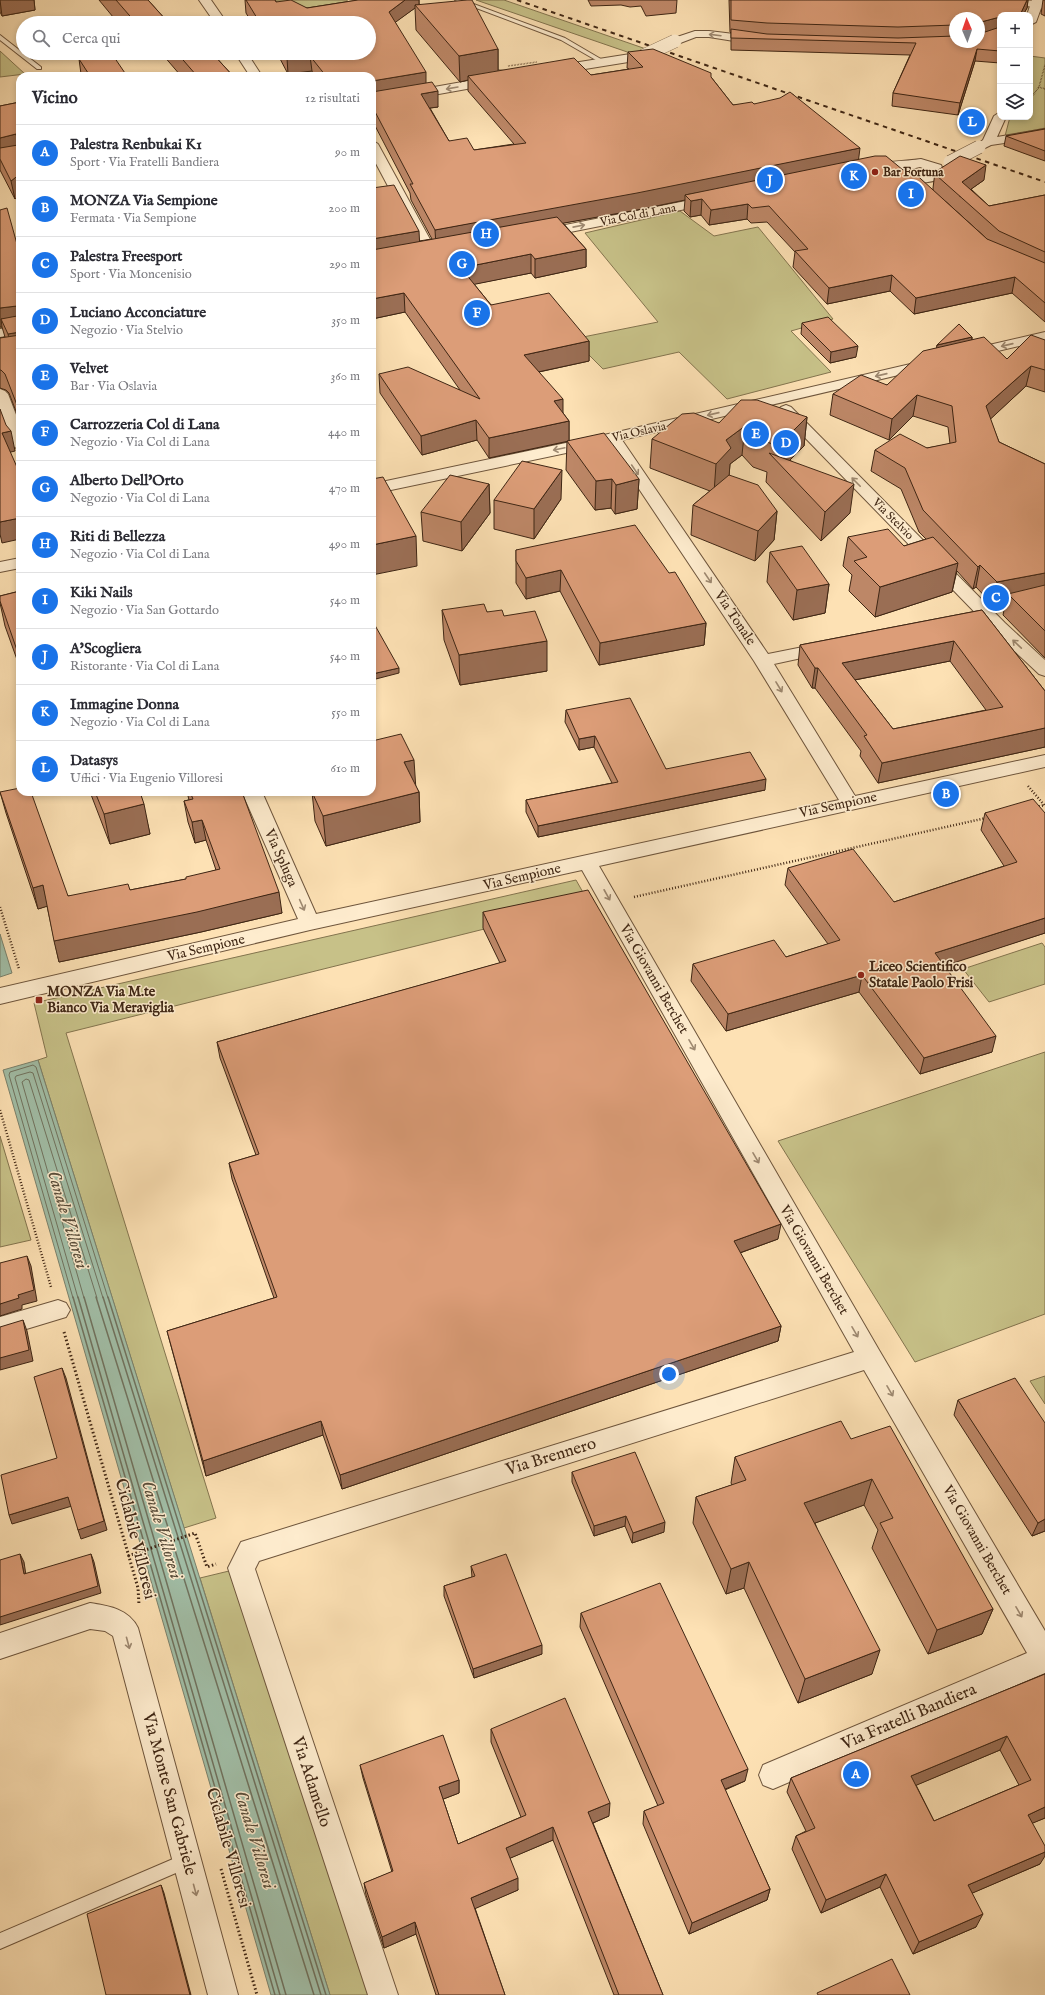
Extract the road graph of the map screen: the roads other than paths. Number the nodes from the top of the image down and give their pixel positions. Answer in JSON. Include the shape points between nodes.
{"nodes":[{"id":1,"x":205,"y":0,"type":"edge"},
{"id":2,"x":458,"y":0,"type":"edge"},
{"id":3,"x":1015,"y":0,"type":"edge"},
{"id":4,"x":1040,"y":3,"type":"edge"},
{"id":5,"x":216,"y":16,"type":"edge"},
{"id":6,"x":1033,"y":16,"type":"edge"},
{"id":7,"x":0,"y":37,"type":"edge"},
{"id":8,"x":773,"y":42,"type":"edge"},
{"id":9,"x":16,"y":50,"type":"edge"},
{"id":10,"x":29,"y":60,"type":"edge"},
{"id":11,"x":246,"y":60,"type":"edge"},
{"id":12,"x":603,"y":62,"type":"junction"},
{"id":13,"x":39,"y":68,"type":"dead end"},
{"id":14,"x":253,"y":72,"type":"edge"},
{"id":15,"x":540,"y":73,"type":"edge"},
{"id":16,"x":510,"y":78,"type":"edge"},
{"id":17,"x":376,"y":101,"type":"edge"},
{"id":18,"x":998,"y":120,"type":"edge"},
{"id":19,"x":1045,"y":133,"type":"edge"},
{"id":20,"x":983,"y":145,"type":"junction"},
{"id":21,"x":376,"y":152,"type":"edge"},
{"id":22,"x":932,"y":165,"type":"junction"},
{"id":23,"x":903,"y":166,"type":"junction"},
{"id":24,"x":859,"y":169,"type":"edge"},
{"id":25,"x":727,"y":197,"type":"edge"},
{"id":26,"x":530,"y":235,"type":"edge"},
{"id":27,"x":446,"y":251,"type":"edge"},
{"id":28,"x":430,"y":254,"type":"junction"},
{"id":29,"x":416,"y":256,"type":"edge"},
{"id":30,"x":16,"y":331,"type":"edge"},
{"id":31,"x":0,"y":333,"type":"edge"},
{"id":32,"x":1045,"y":336,"type":"edge"},
{"id":33,"x":0,"y":394,"type":"edge"},
{"id":34,"x":776,"y":400,"type":"junction"},
{"id":35,"x":16,"y":434,"type":"edge"},
{"id":36,"x":614,"y":438,"type":"junction"},
{"id":37,"x":376,"y":488,"type":"edge"},
{"id":38,"x":16,"y":564,"type":"edge"},
{"id":39,"x":0,"y":567,"type":"edge"},
{"id":40,"x":1007,"y":608,"type":"edge"},
{"id":41,"x":978,"y":615,"type":"junction"},
{"id":42,"x":846,"y":643,"type":"edge"},
{"id":43,"x":763,"y":661,"type":"junction"},
{"id":44,"x":1045,"y":670,"type":"edge"},
{"id":45,"x":1045,"y":761,"type":"edge"},
{"id":46,"x":254,"y":796,"type":"edge"},
{"id":47,"x":850,"y":803,"type":"junction"},
{"id":48,"x":587,"y":862,"type":"junction"},
{"id":49,"x":310,"y":923,"type":"junction"},
{"id":50,"x":0,"y":996,"type":"edge"},
{"id":51,"x":58,"y":1310,"type":"road end"},
{"id":52,"x":0,"y":1326,"type":"edge"},
{"id":53,"x":870,"y":1358,"type":"junction"},
{"id":54,"x":241,"y":1568,"type":"joint"},
{"id":55,"x":0,"y":1646,"type":"edge"},
{"id":56,"x":1045,"y":1658,"type":"edge"},
{"id":57,"x":773,"y":1775,"type":"dead end"},
{"id":58,"x":187,"y":1861,"type":"junction"},
{"id":59,"x":0,"y":1941,"type":"edge"},
{"id":60,"x":223,"y":1995,"type":"edge"},
{"id":61,"x":383,"y":1995,"type":"edge"}],
"edges":[{"from":1,"to":5,"type":"street"},
{"from":2,"to":12,"type":"lane","via":[[563,39]]},
{"from":3,"to":4,"type":"street"},
{"from":4,"to":6,"type":"street"},
{"from":7,"to":9,"type":"lane"},
{"from":8,"to":12,"type":"street","one_way":true,"bridge":true,"via":[[695,34],[643,56]]},
{"from":10,"to":13,"type":"lane"},
{"from":11,"to":14,"type":"street"},
{"from":12,"to":15,"type":"street"},
{"from":16,"to":17,"type":"street","one_way":true},
{"from":18,"to":20,"type":"street"},
{"from":19,"to":20,"type":"street"},
{"from":20,"to":22,"type":"street","bridge":true,"via":[[950,162]]},
{"from":21,"to":28,"type":"street"},
{"from":22,"to":23,"type":"street","via":[[921,163]]},
{"from":22,"to":23,"type":"street","via":[[937,169],[937,175],[925,186],[906,176],[901,170]]},
{"from":23,"to":24,"type":"street","via":[[873,166]]},
{"from":26,"to":25,"type":"street","name":"Via Col di Lana","one_way":true},
{"from":27,"to":28,"type":"street"},
{"from":28,"to":29,"type":"street"},
{"from":30,"to":31,"type":"street"},
{"from":32,"to":34,"type":"street","name":"Via Oslavia","one_way":true},
{"from":33,"to":35,"type":"street"},
{"from":34,"to":36,"type":"street","name":"Via Oslavia","one_way":true},
{"from":41,"to":34,"type":"street","name":"Via Stelvio","one_way":true},
{"from":36,"to":37,"type":"street","name":"Via Oslavia","one_way":true},
{"from":36,"to":43,"type":"street","name":"Via Tonale","one_way":true},
{"from":38,"to":39,"type":"street"},
{"from":40,"to":41,"type":"street"},
{"from":44,"to":41,"type":"street","name":"Via Stelvio","one_way":true},
{"from":42,"to":43,"type":"street"},
{"from":43,"to":47,"type":"street","name":"Via Tonale","one_way":true},
{"from":45,"to":47,"type":"street","name":"Via Sempione"},
{"from":46,"to":49,"type":"street","name":"Via Spluga","one_way":true},
{"from":47,"to":48,"type":"street","name":"Via Sempione"},
{"from":48,"to":49,"type":"street","name":"Via Sempione"},
{"from":48,"to":53,"type":"street","name":"Via Giovanni Berchet","one_way":true},
{"from":49,"to":50,"type":"street","name":"Via Sempione"},
{"from":51,"to":52,"type":"street"},
{"from":53,"to":54,"type":"street","name":"Via Brennero","via":[[250,1551]]},
{"from":53,"to":56,"type":"street","name":"Via Giovanni Berchet","one_way":true},
{"from":54,"to":61,"type":"street","name":"Via Adamello"},
{"from":55,"to":58,"type":"street","name":"Via Monte San Gabriele","one_way":true,"via":[[90,1616],[110,1619],[124,1628]]},
{"from":56,"to":57,"type":"street","name":"Via Fratelli Bandiera"},
{"from":58,"to":59,"type":"lane"},
{"from":58,"to":60,"type":"street","name":"Via Monte San Gabriele","one_way":true}]}
